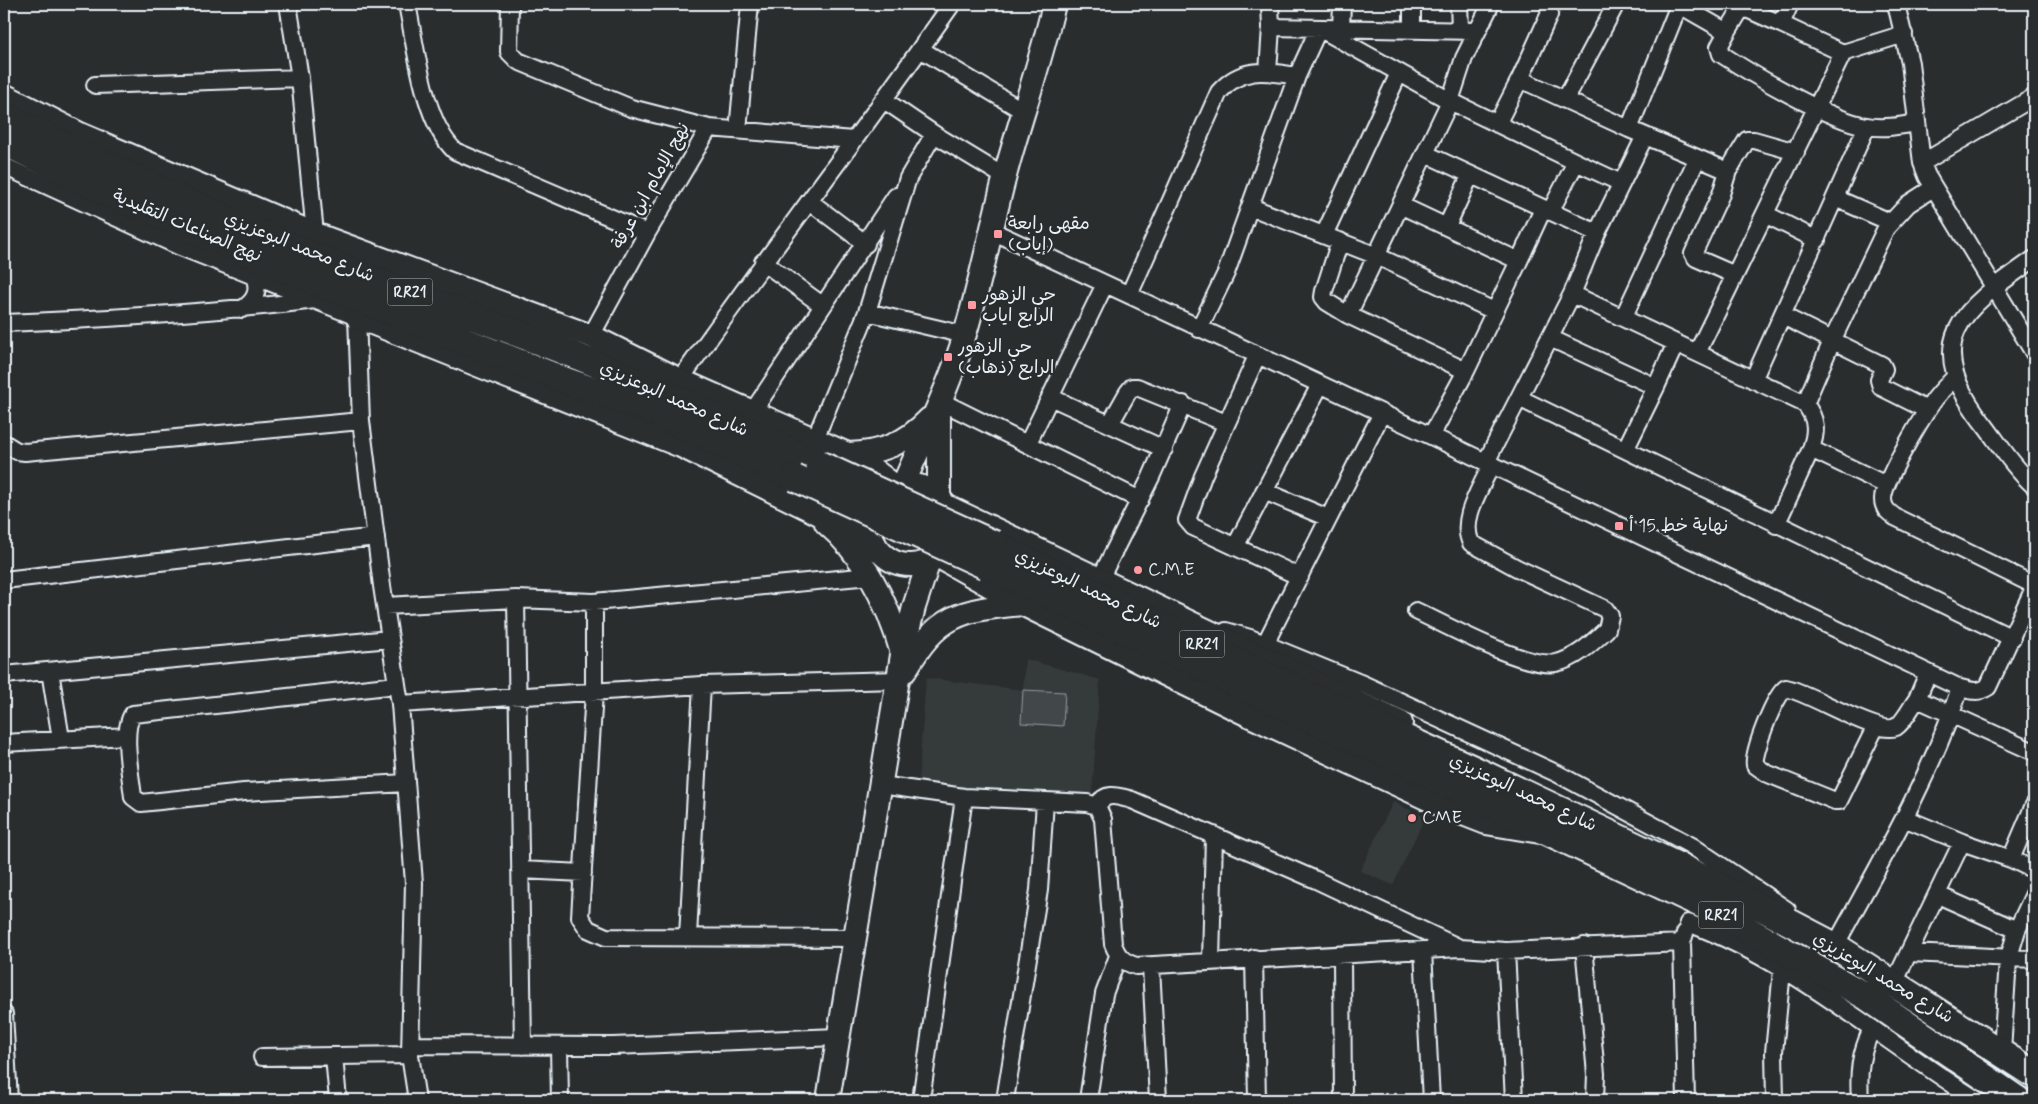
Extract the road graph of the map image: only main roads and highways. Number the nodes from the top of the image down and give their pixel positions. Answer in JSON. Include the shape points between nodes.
{"nodes":[{"id":1,"x":1054,"y":4,"type":"edge"},
{"id":2,"x":4,"y":95,"type":"edge"},
{"id":3,"x":4,"y":115,"type":"edge"},
{"id":4,"x":4,"y":142,"type":"edge"},
{"id":5,"x":357,"y":317,"type":"road end"},
{"id":6,"x":940,"y":401,"type":"junction"},
{"id":7,"x":848,"y":454,"type":"junction"},
{"id":8,"x":900,"y":486,"type":"junction"},
{"id":9,"x":942,"y":501,"type":"junction"},
{"id":10,"x":808,"y":508,"type":"junction"},
{"id":11,"x":876,"y":546,"type":"junction"},
{"id":12,"x":990,"y":555,"type":"junction"},
{"id":13,"x":933,"y":559,"type":"junction"},
{"id":14,"x":1033,"y":599,"type":"junction"},
{"id":15,"x":904,"y":647,"type":"junction"},
{"id":16,"x":900,"y":680,"type":"junction"},
{"id":17,"x":1539,"y":800,"type":"junction"},
{"id":18,"x":2034,"y":1074,"type":"edge"},
{"id":19,"x":828,"y":1100,"type":"edge"},
{"id":20,"x":2018,"y":1100,"type":"edge"}],
"edges":[{"from":1,"to":6,"type":"main road","via":[[990,230],[965,335]]},
{"from":2,"to":7,"type":"main road","via":[[80,134],[316,234],[591,336],[680,380]]},
{"from":3,"to":12,"type":"highway","name":"شارع محمد البوعزيزي","number":"RR21","bridge":true,"via":[[210,211],[676,398],[818,464]]},
{"from":4,"to":12,"type":"highway","name":"شارع محمد البوعزيزي","number":"RR21","bridge":true,"via":[[120,199],[227,245],[375,306],[650,411],[795,478]]},
{"from":5,"to":10,"type":"main road","via":[[680,446]]},
{"from":6,"to":7,"type":"main road","via":[[918,431],[903,442],[885,449]]},
{"from":6,"to":8,"type":"main road"},
{"from":6,"to":9,"type":"main road","via":[[937,461]]},
{"from":7,"to":8,"type":"main road"},
{"from":8,"to":9,"type":"main road","via":[[922,486]]},
{"from":8,"to":11,"type":"main road","via":[[888,491],[876,504],[870,522]]},
{"from":9,"to":13,"type":"main road","via":[[950,515],[950,533]]},
{"from":9,"to":17,"type":"main road","via":[[1478,761]]},
{"from":10,"to":11,"type":"main road"},
{"from":10,"to":15,"type":"main road","via":[[837,534],[870,576]]},
{"from":11,"to":13,"type":"main road","via":[[898,564],[919,565]]},
{"from":11,"to":15,"type":"main road","via":[[893,586]]},
{"from":12,"to":14,"type":"highway","number":"RR21"},
{"from":12,"to":17,"type":"highway","name":"شارع محمد البوعزيزي","number":"RR21","via":[[1240,663]]},
{"from":13,"to":14,"type":"main road"},
{"from":13,"to":15,"type":"main road"},
{"from":14,"to":16,"type":"main road","via":[[978,609],[945,622],[923,642]]},
{"from":14,"to":20,"type":"highway","name":"شارع محمد البوعزيزي","number":"RR21","via":[[1552,833],[1691,912],[1867,997]]},
{"from":15,"to":16,"type":"main road"},
{"from":16,"to":19,"type":"main road"},
{"from":17,"to":18,"type":"highway","name":"شارع محمد البوعزيزي","number":"RR21","via":[[1714,883],[1835,946]]}]}
